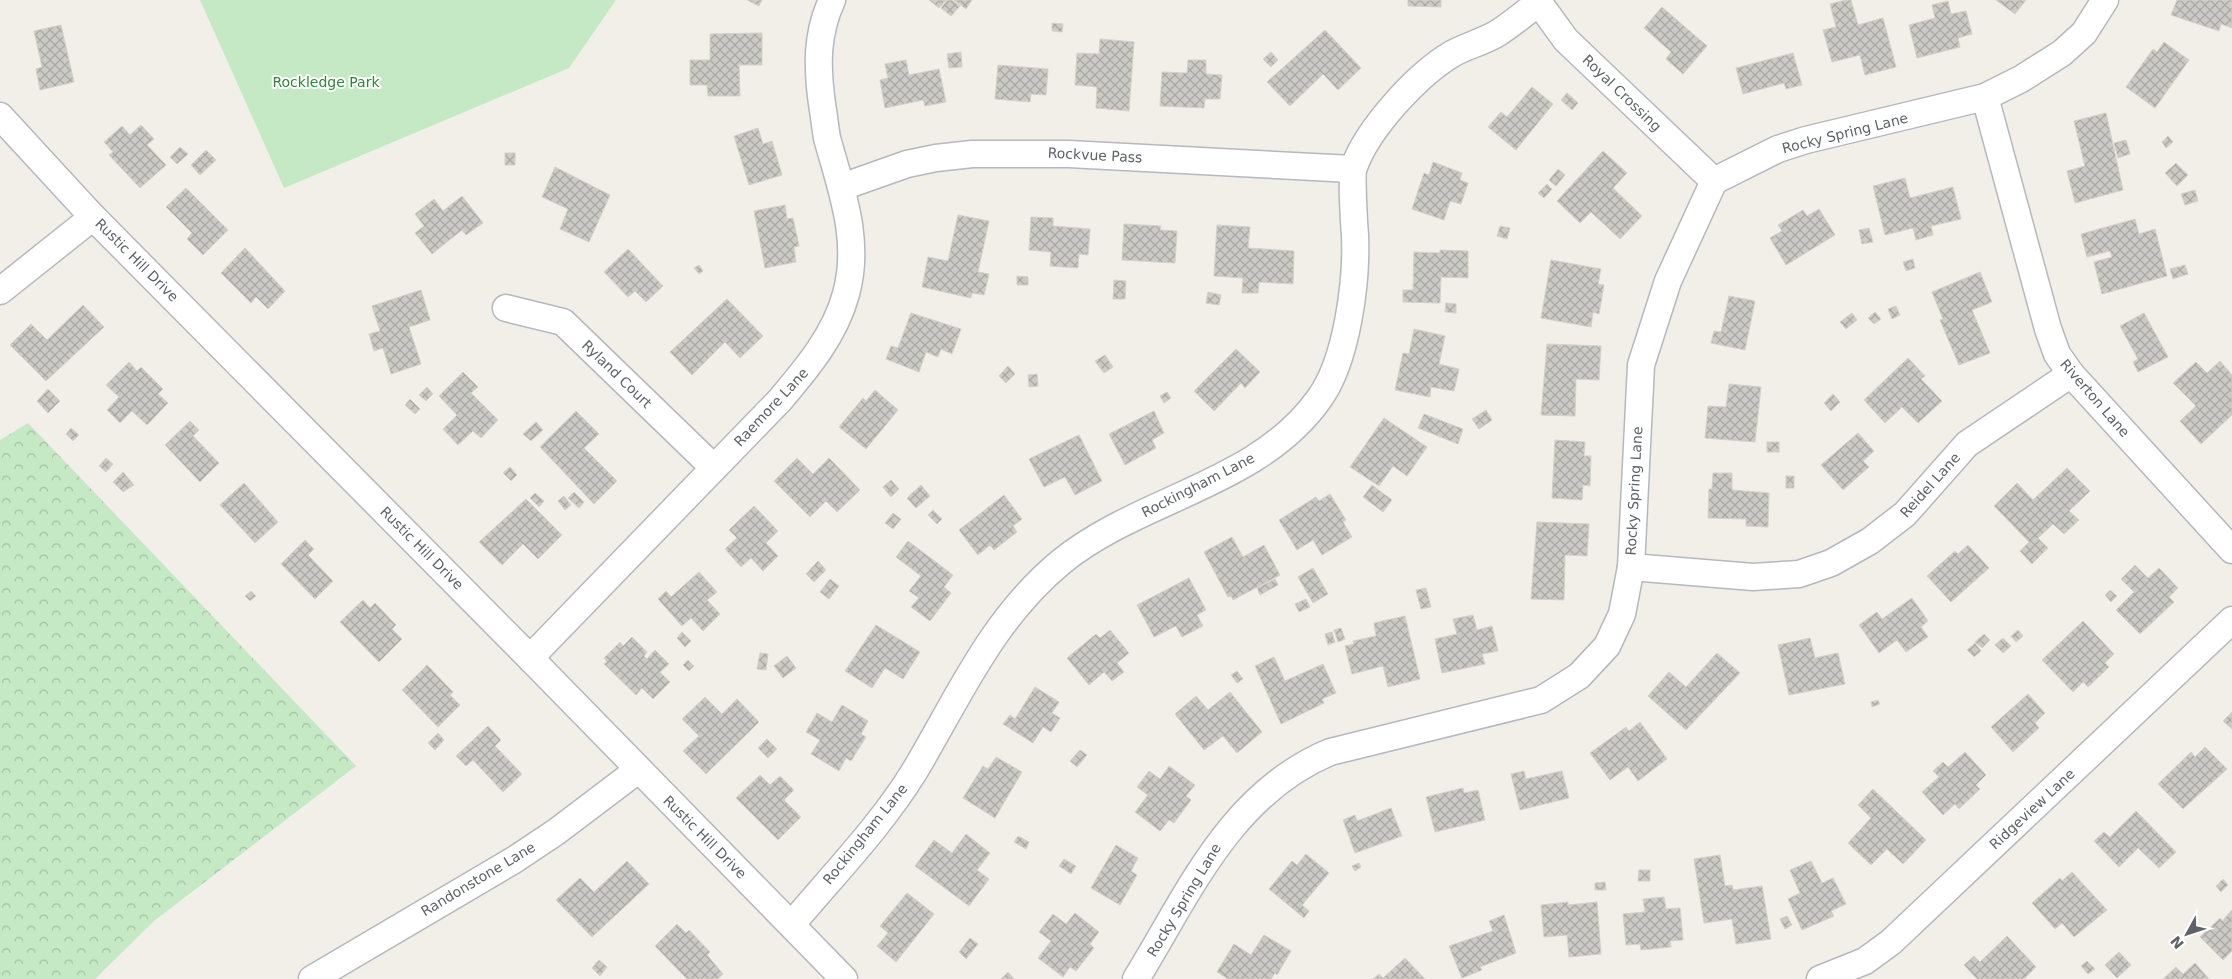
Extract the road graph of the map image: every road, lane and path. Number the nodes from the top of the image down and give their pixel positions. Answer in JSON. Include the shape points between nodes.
{"nodes":[{"id":1,"x":832,"y":0,"type":"edge"},
{"id":2,"x":2106,"y":0,"type":"edge"},
{"id":3,"x":1538,"y":2,"type":"edge"},
{"id":4,"x":1985,"y":97,"type":"junction"},
{"id":5,"x":0,"y":116,"type":"edge"},
{"id":6,"x":1352,"y":169,"type":"junction"},
{"id":7,"x":1714,"y":181,"type":"junction"},
{"id":8,"x":842,"y":187,"type":"junction"},
{"id":9,"x":93,"y":217,"type":"junction"},
{"id":10,"x":0,"y":292,"type":"edge"},
{"id":11,"x":506,"y":308,"type":"dead end"},
{"id":12,"x":2071,"y":374,"type":"junction"},
{"id":13,"x":713,"y":467,"type":"junction"},
{"id":14,"x":2232,"y":550,"type":"edge"},
{"id":15,"x":1630,"y":567,"type":"junction"},
{"id":16,"x":2232,"y":620,"type":"edge"},
{"id":17,"x":530,"y":658,"type":"junction"},
{"id":18,"x":638,"y":770,"type":"junction"},
{"id":19,"x":792,"y":924,"type":"junction"},
{"id":20,"x":312,"y":979,"type":"edge"},
{"id":21,"x":844,"y":979,"type":"edge"},
{"id":22,"x":1136,"y":979,"type":"edge"},
{"id":23,"x":1820,"y":979,"type":"edge"}],
"edges":[{"from":1,"to":8,"type":"street","name":"Raemore Lane","via":[[820,36],[818,69],[827,136]]},
{"from":2,"to":4,"type":"street","name":"Rocky Spring Lane","via":[[2084,34],[2062,53]]},
{"from":3,"to":6,"type":"street","via":[[1496,34],[1452,54],[1406,92],[1375,128]]},
{"from":3,"to":7,"type":"street","name":"Royal Crossing","via":[[1566,40]]},
{"from":4,"to":7,"type":"street","name":"Rocky Spring Lane","via":[[1806,140],[1778,149]]},
{"from":4,"to":12,"type":"street","name":"Riverton Lane","via":[[2048,329],[2057,354]]},
{"from":5,"to":9,"type":"street","name":"Rustic Hill Drive"},
{"from":6,"to":8,"type":"street","name":"Rockvue Pass","via":[[1069,154],[972,154],[907,164]]},
{"from":6,"to":19,"type":"street","name":"Rockingham Lane","via":[[1355,244],[1348,324],[1322,396],[1304,419],[1239,467],[1153,508],[1060,563],[1007,618],[980,655],[913,774],[888,810]]},
{"from":7,"to":15,"type":"street","name":"Rocky Spring Lane","via":[[1668,281],[1641,364]]},
{"from":8,"to":13,"type":"street","name":"Raemore Lane","via":[[852,249],[846,294],[839,313],[809,366]]},
{"from":9,"to":10,"type":"street"},
{"from":9,"to":17,"type":"street","name":"Rustic Hill Drive"},
{"from":11,"to":13,"type":"street","name":"Ryland Court","via":[[563,322]]},
{"from":12,"to":14,"type":"street","name":"Riverton Lane"},
{"from":12,"to":15,"type":"street","name":"Reidel Lane","via":[[1967,444],[1905,514],[1831,563],[1799,574],[1754,577]]},
{"from":13,"to":17,"type":"street","name":"Raemore Lane"},
{"from":15,"to":22,"type":"street","name":"Rocky Spring Lane","via":[[1622,614],[1607,646],[1579,676],[1556,692],[1503,711],[1330,752],[1290,773],[1218,843]]},
{"from":16,"to":23,"type":"street","name":"Ridgeview Lane","via":[[1891,942],[1865,961]]},
{"from":17,"to":18,"type":"street","name":"Rustic Hill Drive"},
{"from":18,"to":19,"type":"street","name":"Rustic Hill Drive"},
{"from":18,"to":20,"type":"street","name":"Randonstone Lane","via":[[514,860]]},
{"from":19,"to":21,"type":"street","name":"Rustic Hill Drive"}]}
